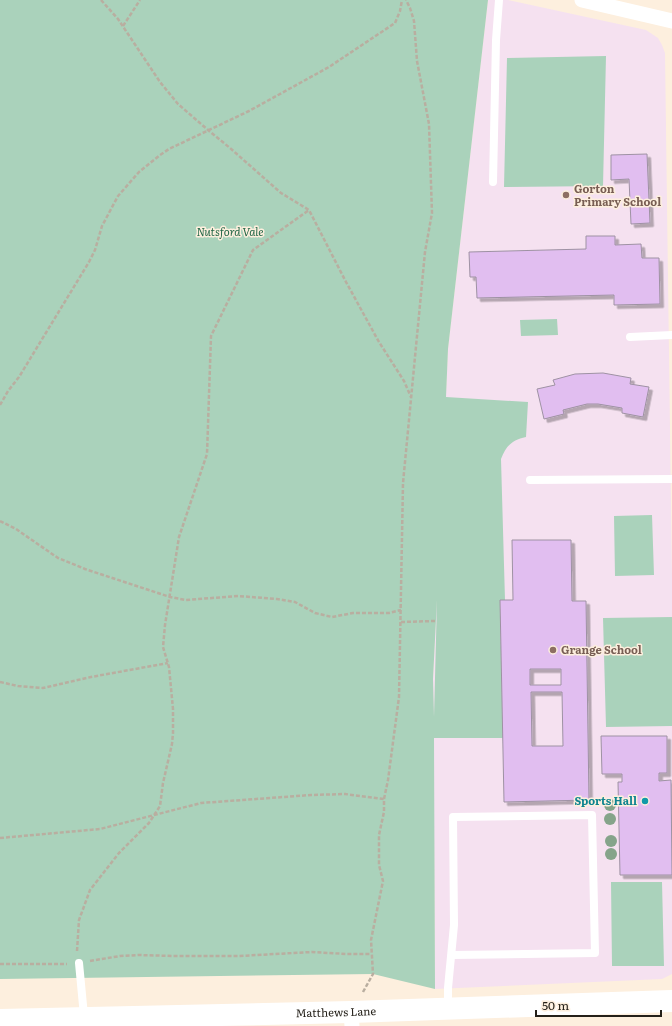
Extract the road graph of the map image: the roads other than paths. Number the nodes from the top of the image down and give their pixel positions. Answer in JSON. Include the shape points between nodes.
{"nodes":[{"id":1,"x":499,"y":0,"type":"edge"},
{"id":2,"x":582,"y":0,"type":"edge"},
{"id":3,"x":672,"y":21,"type":"edge"},
{"id":4,"x":493,"y":182,"type":"dead end"},
{"id":5,"x":672,"y":335,"type":"edge"},
{"id":6,"x":630,"y":336,"type":"dead end"},
{"id":7,"x":672,"y":478,"type":"edge"},
{"id":8,"x":530,"y":480,"type":"dead end"},
{"id":9,"x":452,"y":955,"type":"junction"},
{"id":10,"x":79,"y":964,"type":"road end"},
{"id":11,"x":672,"y":1000,"type":"edge"},
{"id":12,"x":448,"y":1008,"type":"junction"},
{"id":13,"x":85,"y":1018,"type":"junction"},
{"id":14,"x":351,"y":1019,"type":"edge"},
{"id":15,"x":0,"y":1020,"type":"edge"},
{"id":16,"x":237,"y":1020,"type":"edge"},
{"id":17,"x":177,"y":1021,"type":"edge"},
{"id":18,"x":116,"y":1022,"type":"edge"},
{"id":19,"x":63,"y":1023,"type":"edge"}],
"edges":[{"from":1,"to":4,"type":"lane"},
{"from":2,"to":3,"type":"street"},
{"from":5,"to":6,"type":"lane"},
{"from":7,"to":8,"type":"lane"},
{"from":9,"to":9,"type":"lane","via":[[453,817],[592,815],[595,953]]},
{"from":9,"to":12,"type":"lane"},
{"from":10,"to":13,"type":"lane"},
{"from":11,"to":12,"type":"street","name":"Matthews Lane"},
{"from":12,"to":14,"type":"street","name":"Matthews Lane"},
{"from":13,"to":18,"type":"street","name":"Matthews Lane"},
{"from":13,"to":19,"type":"street","name":"Matthews Lane"},
{"from":14,"to":16,"type":"street","name":"Matthews Lane","via":[[295,1016]]},
{"from":15,"to":19,"type":"street","name":"Matthews Lane"},
{"from":16,"to":17,"type":"street","name":"Matthews Lane"},
{"from":17,"to":18,"type":"street","name":"Matthews Lane"}]}
